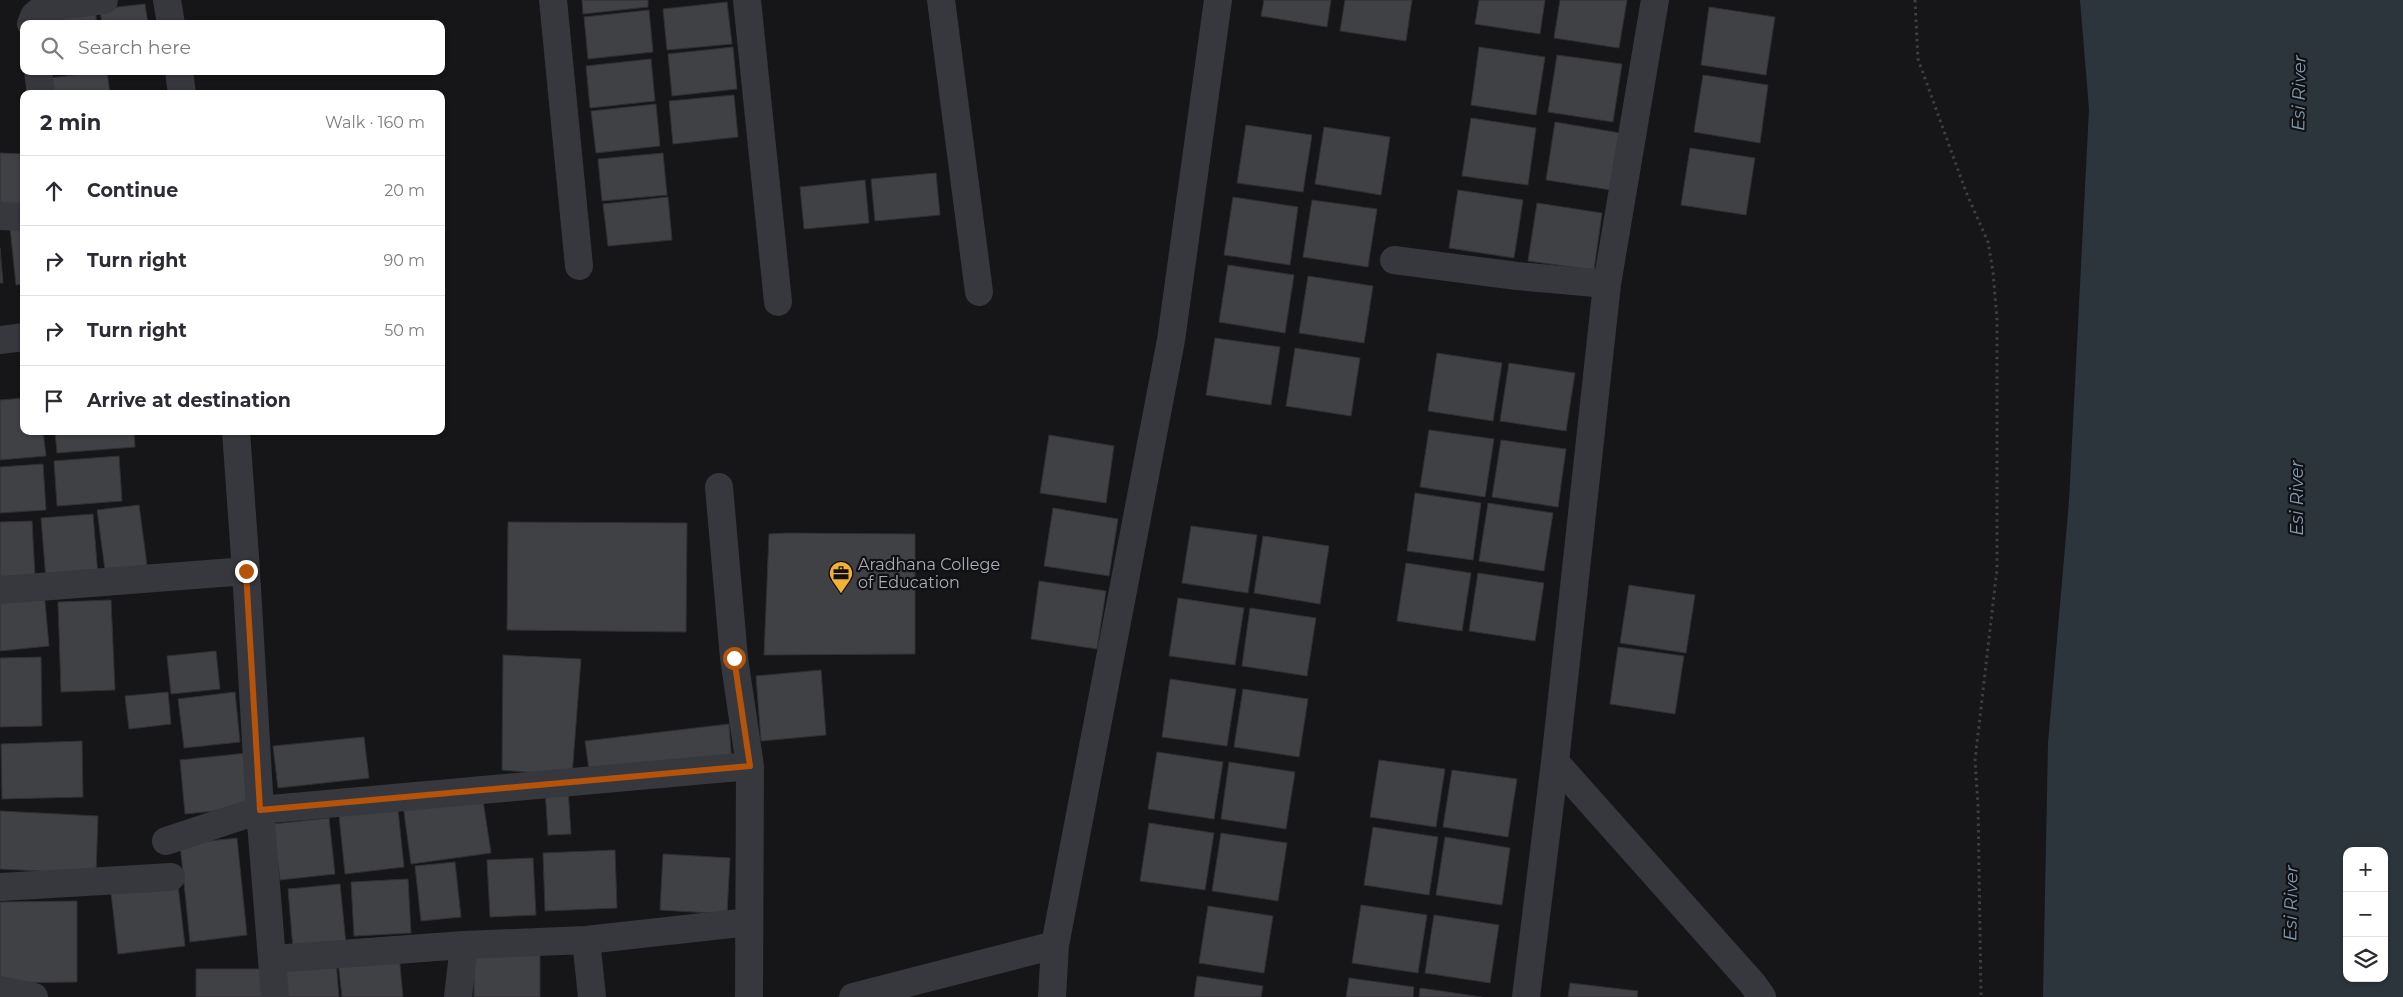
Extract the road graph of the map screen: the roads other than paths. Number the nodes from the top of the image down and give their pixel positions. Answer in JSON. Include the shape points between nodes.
{"nodes":[{"id":1,"x":104,"y":0,"type":"edge"},
{"id":2,"x":167,"y":0,"type":"edge"},
{"id":3,"x":554,"y":0,"type":"edge"},
{"id":4,"x":747,"y":0,"type":"edge"},
{"id":5,"x":941,"y":0,"type":"edge"},
{"id":6,"x":1218,"y":0,"type":"edge"},
{"id":7,"x":1655,"y":0,"type":"edge"},
{"id":8,"x":32,"y":20,"type":"edge"},
{"id":9,"x":170,"y":20,"type":"edge"},
{"id":10,"x":39,"y":75,"type":"edge"},
{"id":11,"x":180,"y":75,"type":"edge"},
{"id":12,"x":40,"y":90,"type":"edge"},
{"id":13,"x":181,"y":90,"type":"edge"},
{"id":14,"x":0,"y":216,"type":"edge"},
{"id":15,"x":20,"y":217,"type":"edge"},
{"id":16,"x":1394,"y":260,"type":"dead end"},
{"id":17,"x":580,"y":266,"type":"dead end"},
{"id":18,"x":1607,"y":284,"type":"junction"},
{"id":19,"x":979,"y":292,"type":"dead end"},
{"id":20,"x":778,"y":302,"type":"dead end"},
{"id":21,"x":20,"y":338,"type":"edge"},
{"id":22,"x":0,"y":340,"type":"edge"},
{"id":23,"x":236,"y":435,"type":"edge"},
{"id":24,"x":719,"y":487,"type":"dead end"},
{"id":25,"x":246,"y":571,"type":"junction"},
{"id":26,"x":0,"y":590,"type":"edge"},
{"id":27,"x":1555,"y":762,"type":"junction"},
{"id":28,"x":750,"y":766,"type":"junction"},
{"id":29,"x":260,"y":810,"type":"junction"},
{"id":30,"x":166,"y":840,"type":"dead end"},
{"id":31,"x":171,"y":877,"type":"dead end"},
{"id":32,"x":0,"y":887,"type":"edge"},
{"id":33,"x":749,"y":922,"type":"junction"},
{"id":34,"x":586,"y":940,"type":"junction"},
{"id":35,"x":1054,"y":944,"type":"junction"},
{"id":36,"x":464,"y":945,"type":"junction"},
{"id":37,"x":273,"y":959,"type":"junction"},
{"id":38,"x":0,"y":990,"type":"edge"},
{"id":39,"x":34,"y":997,"type":"edge"},
{"id":40,"x":275,"y":997,"type":"edge"},
{"id":41,"x":458,"y":997,"type":"edge"},
{"id":42,"x":592,"y":997,"type":"edge"},
{"id":43,"x":749,"y":997,"type":"edge"},
{"id":44,"x":853,"y":997,"type":"edge"},
{"id":45,"x":1052,"y":997,"type":"edge"},
{"id":46,"x":1526,"y":997,"type":"edge"},
{"id":47,"x":1762,"y":997,"type":"edge"}],
"edges":[{"from":1,"to":8,"type":"street","via":[[43,8]]},
{"from":2,"to":9,"type":"street"},
{"from":3,"to":17,"type":"street"},
{"from":4,"to":20,"type":"street"},
{"from":5,"to":19,"type":"street"},
{"from":6,"to":35,"type":"street","via":[[1171,340]]},
{"from":7,"to":18,"type":"street"},
{"from":10,"to":12,"type":"street"},
{"from":11,"to":13,"type":"street"},
{"from":14,"to":15,"type":"street"},
{"from":16,"to":18,"type":"street"},
{"from":18,"to":27,"type":"street"},
{"from":21,"to":22,"type":"street"},
{"from":23,"to":25,"type":"street"},
{"from":24,"to":28,"type":"street","via":[[734,658]]},
{"from":25,"to":26,"type":"street"},
{"from":25,"to":29,"type":"street"},
{"from":27,"to":46,"type":"street"},
{"from":27,"to":47,"type":"street"},
{"from":28,"to":29,"type":"street"},
{"from":28,"to":33,"type":"street"},
{"from":29,"to":30,"type":"street"},
{"from":29,"to":37,"type":"street"},
{"from":31,"to":32,"type":"street"},
{"from":33,"to":34,"type":"street"},
{"from":33,"to":43,"type":"street"},
{"from":34,"to":36,"type":"street"},
{"from":34,"to":42,"type":"street"},
{"from":35,"to":44,"type":"street"},
{"from":35,"to":45,"type":"street"},
{"from":36,"to":37,"type":"street"},
{"from":36,"to":41,"type":"street"},
{"from":37,"to":40,"type":"street"},
{"from":38,"to":39,"type":"street"}]}
